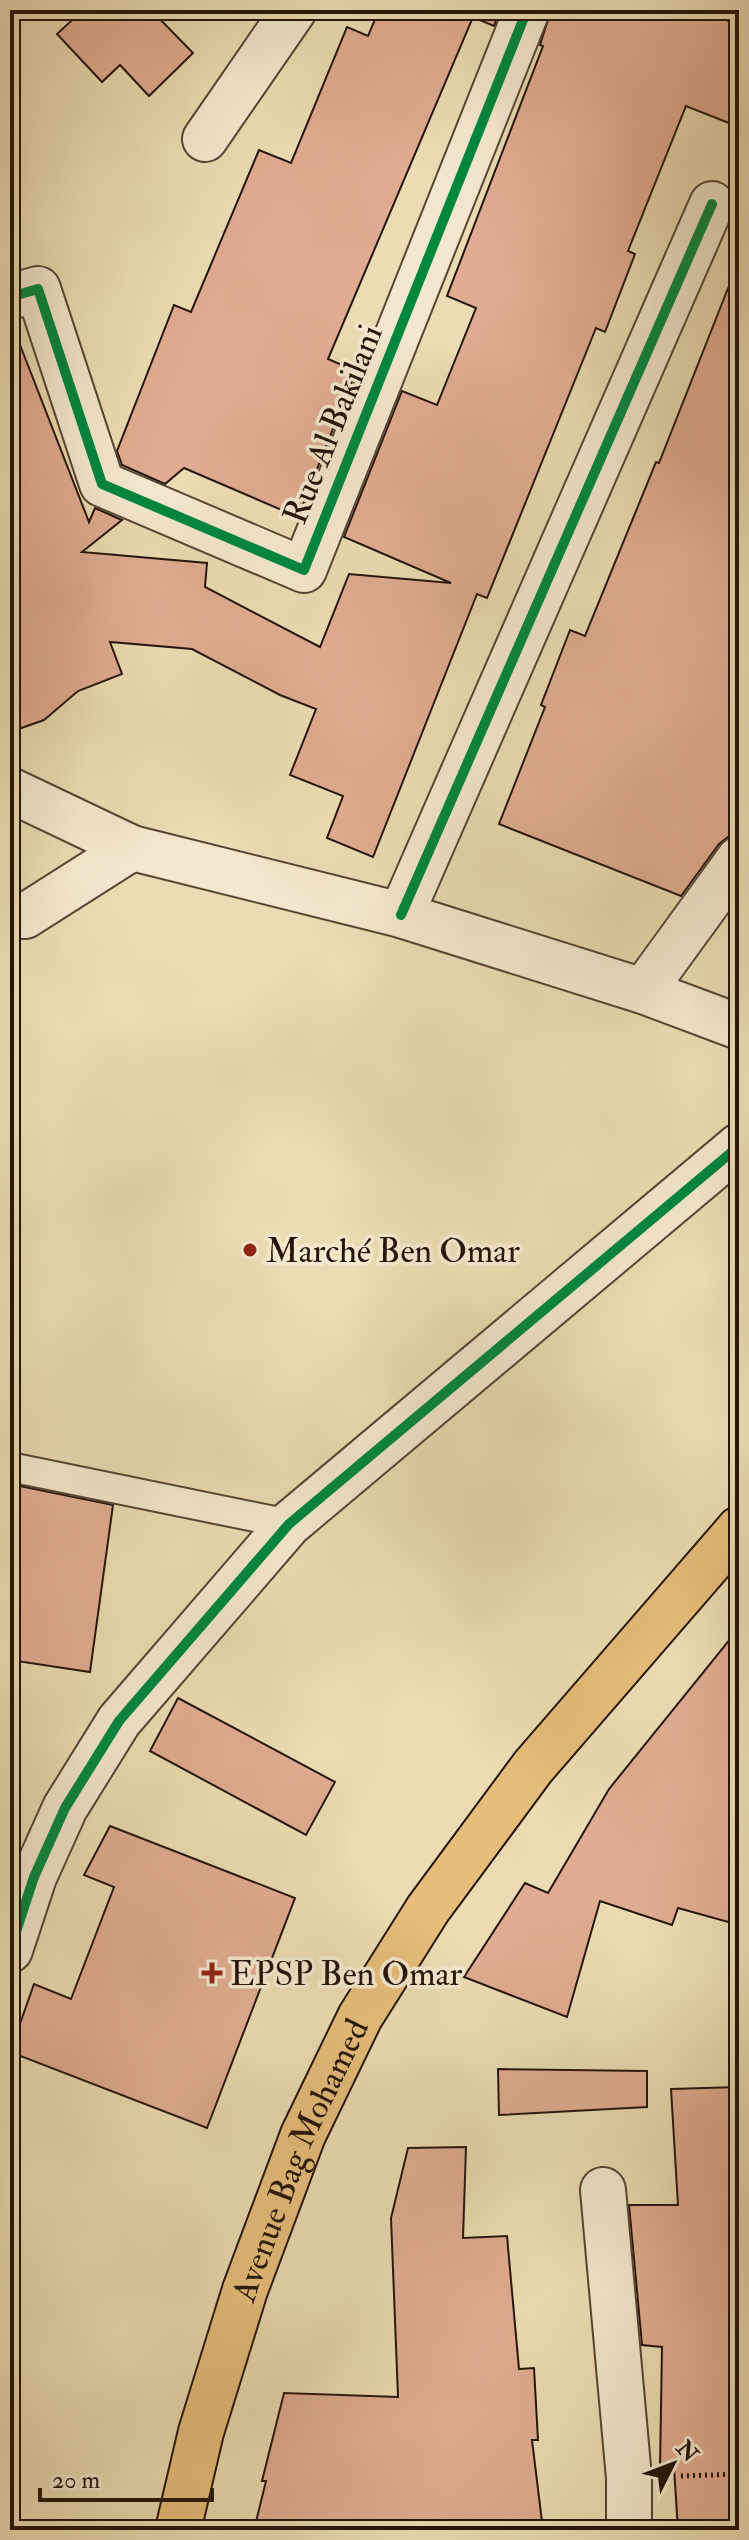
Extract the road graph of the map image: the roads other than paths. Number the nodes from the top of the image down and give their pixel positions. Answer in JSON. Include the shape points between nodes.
{"nodes":[{"id":1,"x":294,"y":10,"type":"edge"},
{"id":2,"x":527,"y":10,"type":"edge"},
{"id":3,"x":205,"y":139,"type":"dead end"},
{"id":4,"x":712,"y":204,"type":"dead end"},
{"id":5,"x":10,"y":297,"type":"edge"},
{"id":6,"x":10,"y":790,"type":"edge"},
{"id":7,"x":132,"y":848,"type":"junction"},
{"id":8,"x":739,"y":859,"type":"edge"},
{"id":9,"x":10,"y":915,"type":"edge"},
{"id":10,"x":401,"y":915,"type":"junction"},
{"id":11,"x":643,"y":991,"type":"junction"},
{"id":12,"x":739,"y":1027,"type":"edge"},
{"id":13,"x":739,"y":1146,"type":"edge"},
{"id":14,"x":10,"y":1467,"type":"edge"},
{"id":15,"x":289,"y":1524,"type":"junction"},
{"id":16,"x":739,"y":1529,"type":"edge"},
{"id":17,"x":22,"y":1872,"type":"edge"},
{"id":18,"x":10,"y":1950,"type":"edge"},
{"id":19,"x":603,"y":2190,"type":"dead end"},
{"id":20,"x":178,"y":2530,"type":"edge"},
{"id":21,"x":629,"y":2530,"type":"edge"}],
"edges":[{"from":1,"to":3,"type":"street"},
{"from":2,"to":5,"type":"street","name":"Rue Al Bakilani","via":[[304,570],[102,484],[38,289]]},
{"from":4,"to":10,"type":"street"},
{"from":6,"to":7,"type":"street"},
{"from":7,"to":9,"type":"street","via":[[25,916]]},
{"from":7,"to":10,"type":"street"},
{"from":8,"to":11,"type":"street"},
{"from":10,"to":11,"type":"street"},
{"from":11,"to":12,"type":"street"},
{"from":13,"to":15,"type":"street"},
{"from":14,"to":15,"type":"lane"},
{"from":15,"to":17,"type":"street","via":[[119,1721]]},
{"from":16,"to":20,"type":"main road","name":"Avenue Bag Mohamed","via":[[533,1767],[428,1909],[360,2017],[303,2135],[245,2290],[201,2432]]},
{"from":17,"to":18,"type":"street"},
{"from":19,"to":21,"type":"street"}]}
